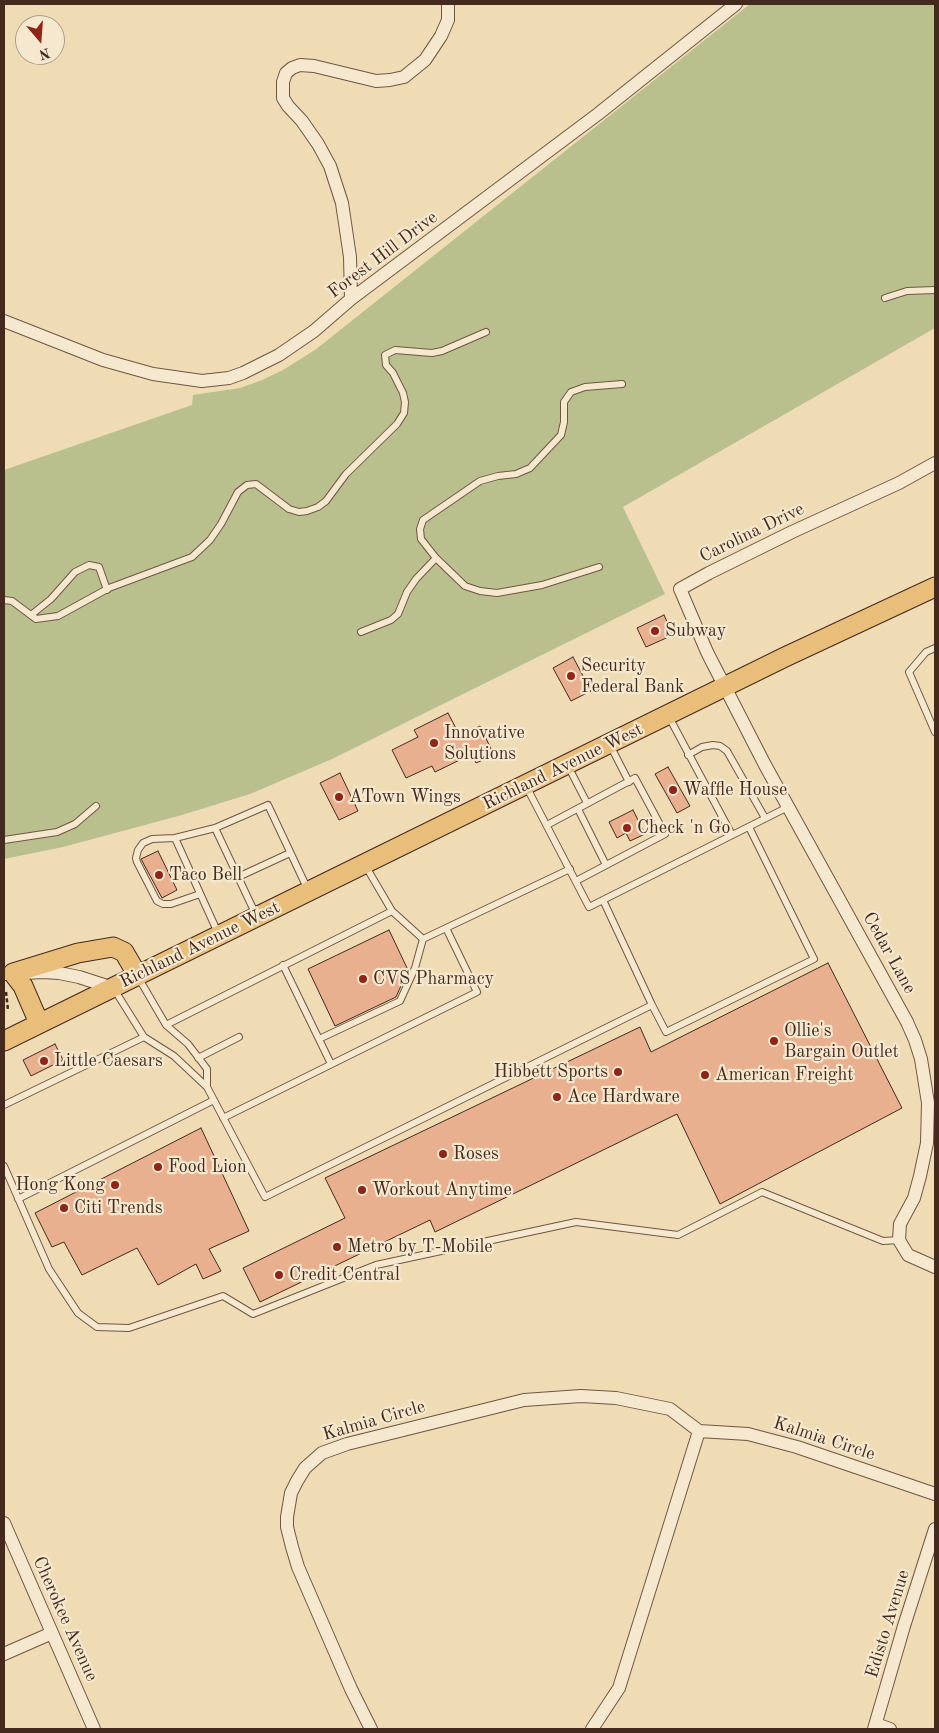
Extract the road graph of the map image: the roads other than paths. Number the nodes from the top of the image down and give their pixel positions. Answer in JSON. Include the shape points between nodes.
{"nodes":[{"id":1,"x":448,"y":4,"type":"edge"},
{"id":2,"x":736,"y":4,"type":"edge"},
{"id":3,"x":935,"y":290,"type":"edge"},
{"id":4,"x":885,"y":298,"type":"dead end"},
{"id":5,"x":352,"y":299,"type":"junction"},
{"id":6,"x":4,"y":321,"type":"edge"},
{"id":7,"x":486,"y":332,"type":"dead end"},
{"id":8,"x":622,"y":384,"type":"dead end"},
{"id":9,"x":935,"y":463,"type":"edge"},
{"id":10,"x":436,"y":558,"type":"junction"},
{"id":11,"x":599,"y":567,"type":"dead end"},
{"id":12,"x":935,"y":587,"type":"edge"},
{"id":13,"x":107,"y":590,"type":"junction"},
{"id":14,"x":4,"y":600,"type":"edge"},
{"id":15,"x":31,"y":615,"type":"junction"},
{"id":16,"x":361,"y":632,"type":"dead end"},
{"id":17,"x":935,"y":648,"type":"edge"},
{"id":18,"x":726,"y":686,"type":"junction"},
{"id":19,"x":668,"y":715,"type":"junction"},
{"id":20,"x":935,"y":732,"type":"edge"},
{"id":21,"x":610,"y":744,"type":"junction"},
{"id":22,"x":688,"y":755,"type":"junction"},
{"id":23,"x":567,"y":765,"type":"junction"},
{"id":24,"x":629,"y":782,"type":"junction"},
{"id":25,"x":526,"y":785,"type":"junction"},
{"id":26,"x":588,"y":803,"type":"junction"},
{"id":27,"x":96,"y":806,"type":"dead end"},
{"id":28,"x":788,"y":807,"type":"junction"},
{"id":29,"x":578,"y":809,"type":"junction"},
{"id":30,"x":765,"y":818,"type":"junction"},
{"id":31,"x":547,"y":825,"type":"junction"},
{"id":32,"x":749,"y":826,"type":"junction"},
{"id":33,"x":216,"y":828,"type":"junction"},
{"id":34,"x":732,"y":835,"type":"junction"},
{"id":35,"x":175,"y":838,"type":"junction"},
{"id":36,"x":4,"y":840,"type":"edge"},
{"id":37,"x":290,"y":853,"type":"junction"},
{"id":38,"x":364,"y":863,"type":"junction"},
{"id":39,"x":606,"y":865,"type":"junction"},
{"id":40,"x":570,"y":869,"type":"junction"},
{"id":41,"x":238,"y":877,"type":"junction"},
{"id":42,"x":576,"y":881,"type":"junction"},
{"id":43,"x":308,"y":891,"type":"junction"},
{"id":44,"x":200,"y":894,"type":"junction"},
{"id":45,"x":604,"y":900,"type":"junction"},
{"id":46,"x":392,"y":911,"type":"junction"},
{"id":47,"x":256,"y":917,"type":"junction"},
{"id":48,"x":446,"y":928,"type":"junction"},
{"id":49,"x":219,"y":936,"type":"junction"},
{"id":50,"x":423,"y":939,"type":"junction"},
{"id":51,"x":283,"y":966,"type":"junction"},
{"id":52,"x":9,"y":974,"type":"edge"},
{"id":53,"x":138,"y":976,"type":"junction"},
{"id":54,"x":114,"y":988,"type":"junction"},
{"id":55,"x":652,"y":1005,"type":"junction"},
{"id":56,"x":39,"y":1023,"type":"junction"},
{"id":57,"x":166,"y":1025,"type":"junction"},
{"id":58,"x":144,"y":1037,"type":"junction"},
{"id":59,"x":239,"y":1037,"type":"dead end"},
{"id":60,"x":319,"y":1039,"type":"junction"},
{"id":61,"x":4,"y":1041,"type":"edge"},
{"id":62,"x":198,"y":1058,"type":"junction"},
{"id":63,"x":331,"y":1064,"type":"junction"},
{"id":64,"x":207,"y":1087,"type":"junction"},
{"id":65,"x":214,"y":1100,"type":"junction"},
{"id":66,"x":4,"y":1104,"type":"edge"},
{"id":67,"x":223,"y":1118,"type":"junction"},
{"id":68,"x":4,"y":1166,"type":"edge"},
{"id":69,"x":18,"y":1199,"type":"junction"},
{"id":70,"x":899,"y":1240,"type":"junction"},
{"id":71,"x":935,"y":1267,"type":"edge"},
{"id":72,"x":699,"y":1431,"type":"junction"},
{"id":73,"x":935,"y":1494,"type":"edge"},
{"id":74,"x":4,"y":1523,"type":"edge"},
{"id":75,"x":935,"y":1529,"type":"edge"},
{"id":76,"x":52,"y":1633,"type":"junction"},
{"id":77,"x":4,"y":1654,"type":"edge"},
{"id":78,"x":875,"y":1727,"type":"edge"},
{"id":79,"x":94,"y":1729,"type":"edge"},
{"id":80,"x":371,"y":1729,"type":"edge"},
{"id":81,"x":592,"y":1729,"type":"edge"},
{"id":82,"x":890,"y":1729,"type":"edge"}],
"edges":[{"from":1,"to":5,"type":"street","via":[[448,20],[441,36],[425,60],[404,76],[376,81],[300,65],[286,73],[283,82],[283,98],[318,144],[330,166],[342,203]]},
{"from":2,"to":5,"type":"street","name":"Forest Hill Drive","via":[[539,160]]},
{"from":3,"to":4,"type":"lane","via":[[907,291]]},
{"from":5,"to":6,"type":"street","name":"Forest Hill Drive","via":[[279,355],[242,373],[202,381],[153,374],[103,360]]},
{"from":7,"to":13,"type":"lane","via":[[442,351],[395,350],[385,355],[386,365],[403,393],[404,413],[318,507],[298,512],[256,484],[247,485],[238,492],[210,540],[192,557]]},
{"from":8,"to":10,"type":"lane","via":[[585,387],[571,392],[564,402],[561,435],[530,468],[480,481],[423,520],[421,539]]},
{"from":9,"to":18,"type":"street","name":"Carolina Drive","via":[[680,589],[707,652]]},
{"from":10,"to":11,"type":"lane","via":[[465,586],[497,593],[542,585]]},
{"from":10,"to":16,"type":"lane","via":[[407,592],[398,614]]},
{"from":12,"to":18,"type":"main road","name":"Richland Avenue West"},
{"from":13,"to":15,"type":"lane","via":[[58,616],[36,619]]},
{"from":13,"to":15,"type":"lane","via":[[99,567],[89,565],[75,572],[51,599]]},
{"from":14,"to":15,"type":"lane","via":[[12,601]]},
{"from":17,"to":20,"type":"lane","via":[[926,652],[909,672]]},
{"from":18,"to":19,"type":"main road","name":"Richland Avenue West"},
{"from":18,"to":28,"type":"street","name":"Cedar Lane"},
{"from":19,"to":21,"type":"main road","name":"Richland Avenue West"},
{"from":19,"to":22,"type":"lane"},
{"from":21,"to":23,"type":"main road","name":"Richland Avenue West"},
{"from":21,"to":24,"type":"lane"},
{"from":22,"to":30,"type":"lane","via":[[713,745],[727,751]]},
{"from":22,"to":34,"type":"lane"},
{"from":23,"to":25,"type":"main road","name":"Richland Avenue West"},
{"from":23,"to":26,"type":"lane"},
{"from":24,"to":26,"type":"lane"},
{"from":24,"to":39,"type":"lane","via":[[635,778],[664,834]]},
{"from":25,"to":31,"type":"lane"},
{"from":25,"to":38,"type":"main road","name":"Richland Avenue West"},
{"from":26,"to":29,"type":"lane"},
{"from":27,"to":36,"type":"lane","via":[[75,824],[57,832]]},
{"from":28,"to":30,"type":"lane"},
{"from":28,"to":70,"type":"street","name":"Cedar Lane","via":[[907,1022],[921,1059],[928,1103],[927,1143],[914,1198],[900,1224]]},
{"from":29,"to":31,"type":"lane"},
{"from":29,"to":39,"type":"lane"},
{"from":30,"to":32,"type":"lane"},
{"from":31,"to":40,"type":"lane"},
{"from":32,"to":34,"type":"lane"},
{"from":32,"to":55,"type":"lane","via":[[814,959],[666,1032]]},
{"from":33,"to":35,"type":"lane"},
{"from":33,"to":37,"type":"lane","via":[[268,805]]},
{"from":33,"to":41,"type":"lane"},
{"from":34,"to":45,"type":"lane"},
{"from":35,"to":44,"type":"lane"},
{"from":35,"to":44,"type":"lane","via":[[152,839],[143,843],[138,850],[137,862],[155,898],[163,904]]},
{"from":37,"to":41,"type":"lane"},
{"from":37,"to":43,"type":"lane"},
{"from":38,"to":43,"type":"main road","name":"Richland Avenue West"},
{"from":38,"to":46,"type":"lane"},
{"from":39,"to":42,"type":"lane"},
{"from":40,"to":42,"type":"lane"},
{"from":40,"to":48,"type":"lane"},
{"from":41,"to":47,"type":"lane"},
{"from":42,"to":45,"type":"lane","via":[[589,907]]},
{"from":43,"to":47,"type":"main road","name":"Richland Avenue West"},
{"from":44,"to":49,"type":"lane"},
{"from":45,"to":55,"type":"lane"},
{"from":46,"to":50,"type":"lane"},
{"from":46,"to":51,"type":"lane"},
{"from":47,"to":49,"type":"main road","name":"Richland Avenue West"},
{"from":48,"to":50,"type":"lane"},
{"from":48,"to":63,"type":"lane","via":[[477,992]]},
{"from":49,"to":53,"type":"main road","name":"Richland Avenue West"},
{"from":50,"to":60,"type":"lane","via":[[415,968],[400,1001]]},
{"from":51,"to":57,"type":"lane"},
{"from":51,"to":60,"type":"lane"},
{"from":52,"to":53,"type":"main road","via":[[113,947],[124,952]]},
{"from":52,"to":54,"type":"street","via":[[59,974]]},
{"from":52,"to":56,"type":"main road","via":[[23,986]]},
{"from":53,"to":54,"type":"main road","name":"Richland Avenue West"},
{"from":53,"to":57,"type":"lane"},
{"from":54,"to":56,"type":"main road","name":"Richland Avenue West"},
{"from":54,"to":58,"type":"lane"},
{"from":55,"to":67,"type":"lane","via":[[265,1197]]},
{"from":56,"to":61,"type":"main road","name":"Richland Avenue West"},
{"from":57,"to":62,"type":"lane","via":[[188,1044]]},
{"from":58,"to":64,"type":"lane","via":[[174,1056]]},
{"from":58,"to":66,"type":"lane"},
{"from":59,"to":62,"type":"lane"},
{"from":60,"to":63,"type":"lane"},
{"from":62,"to":64,"type":"lane","via":[[207,1069]]},
{"from":63,"to":67,"type":"lane"},
{"from":64,"to":65,"type":"lane"},
{"from":65,"to":67,"type":"lane"},
{"from":65,"to":69,"type":"lane"},
{"from":68,"to":69,"type":"lane"},
{"from":69,"to":70,"type":"lane","via":[[49,1269],[78,1313],[97,1328],[129,1328],[223,1296],[253,1314],[376,1266],[576,1222],[678,1235],[762,1192],[882,1241]]},
{"from":70,"to":71,"type":"street","via":[[908,1255]]},
{"from":72,"to":73,"type":"street","name":"Kalmia Circle","via":[[748,1434]]},
{"from":72,"to":80,"type":"street","name":"Kalmia Circle","via":[[670,1409],[616,1398],[581,1396],[524,1400],[348,1444],[322,1453],[313,1460],[291,1493],[287,1527],[298,1567]]},
{"from":72,"to":81,"type":"street","via":[[618,1688]]},
{"from":74,"to":76,"type":"street","name":"Cherokee Avenue"},
{"from":75,"to":78,"type":"street","name":"Edisto Avenue"},
{"from":76,"to":77,"type":"street"},
{"from":76,"to":79,"type":"street","name":"Cherokee Avenue"},
{"from":78,"to":82,"type":"street"}]}
